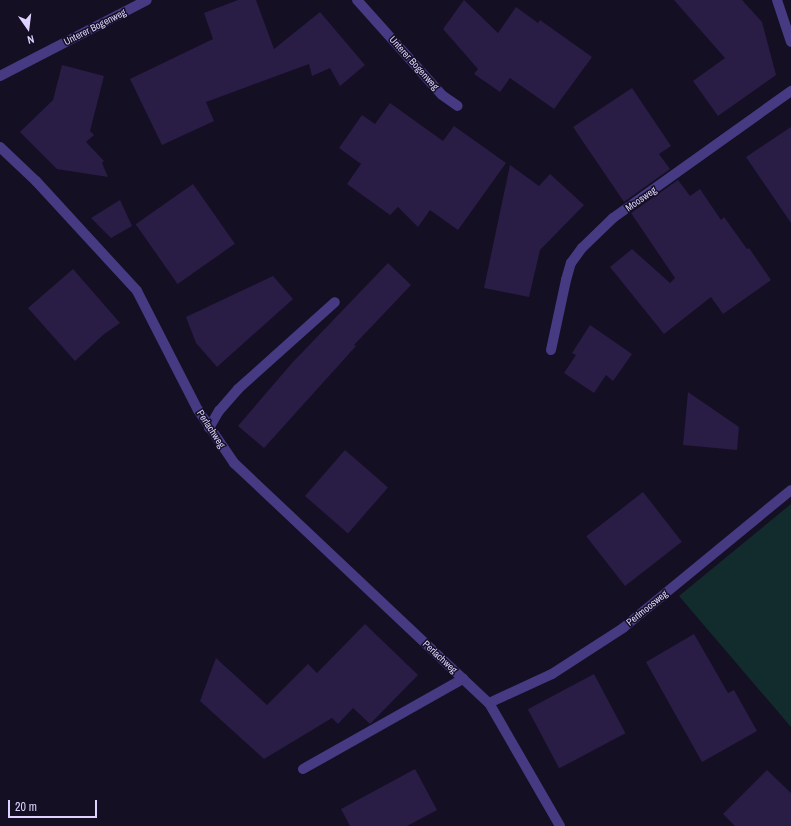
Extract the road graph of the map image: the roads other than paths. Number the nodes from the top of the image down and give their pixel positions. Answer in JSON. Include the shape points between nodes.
{"nodes":[{"id":1,"x":147,"y":0,"type":"edge"},
{"id":2,"x":357,"y":0,"type":"edge"},
{"id":3,"x":777,"y":0,"type":"edge"},
{"id":4,"x":791,"y":42,"type":"edge"},
{"id":5,"x":0,"y":76,"type":"edge"},
{"id":6,"x":791,"y":91,"type":"edge"},
{"id":7,"x":458,"y":106,"type":"dead end"},
{"id":8,"x":0,"y":147,"type":"edge"},
{"id":9,"x":335,"y":302,"type":"dead end"},
{"id":10,"x":551,"y":350,"type":"dead end"},
{"id":11,"x":209,"y":428,"type":"junction"},
{"id":12,"x":791,"y":490,"type":"edge"},
{"id":13,"x":463,"y":679,"type":"junction"},
{"id":14,"x":489,"y":703,"type":"junction"},
{"id":15,"x":302,"y":769,"type":"dead end"},
{"id":16,"x":560,"y":826,"type":"edge"}],
"edges":[{"from":1,"to":5,"type":"street","name":"Unterer Bogenweg"},
{"from":2,"to":7,"type":"street","name":"Unterer Bogenweg","via":[[442,95]]},
{"from":3,"to":4,"type":"street"},
{"from":6,"to":10,"type":"street","name":"Moosweg","via":[[613,218],[582,248],[571,263]]},
{"from":8,"to":11,"type":"street","name":"Perlachweg","via":[[36,181],[137,291]]},
{"from":9,"to":11,"type":"street","via":[[238,389],[219,411]]},
{"from":11,"to":13,"type":"street","name":"Perlachweg","via":[[234,463],[252,482]]},
{"from":12,"to":14,"type":"street","name":"Perlmoosweg","via":[[623,628],[552,674]]},
{"from":13,"to":14,"type":"street","name":"Perlachweg"},
{"from":13,"to":15,"type":"street","name":"Perlachweg"},
{"from":14,"to":16,"type":"street","name":"Perlachweg"}]}
